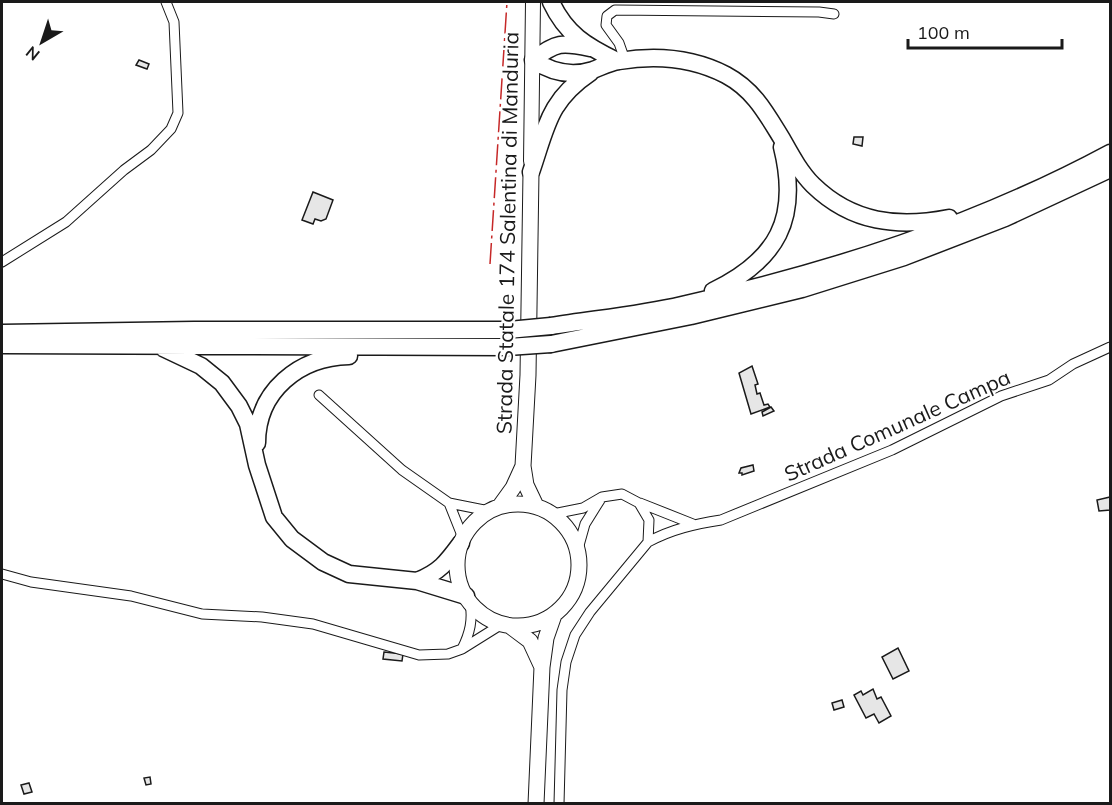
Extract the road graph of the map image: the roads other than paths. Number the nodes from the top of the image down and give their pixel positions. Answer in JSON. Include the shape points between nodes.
{"nodes":[{"id":1,"x":166,"y":2,"type":"edge"},
{"id":2,"x":533,"y":2,"type":"edge"},
{"id":3,"x":551,"y":2,"type":"edge"},
{"id":4,"x":834,"y":14,"type":"dead end"},
{"id":5,"x":590,"y":48,"type":"junction"},
{"id":6,"x":532,"y":60,"type":"junction"},
{"id":7,"x":621,"y":61,"type":"junction"},
{"id":8,"x":594,"y":69,"type":"junction"},
{"id":9,"x":778,"y":132,"type":"junction"},
{"id":10,"x":1110,"y":153,"type":"edge"},
{"id":11,"x":1110,"y":169,"type":"edge"},
{"id":12,"x":531,"y":172,"type":"junction"},
{"id":13,"x":971,"y":218,"type":"junction"},
{"id":14,"x":2,"y":262,"type":"edge"},
{"id":15,"x":688,"y":303,"type":"junction"},
{"id":16,"x":2,"y":333,"type":"edge"},
{"id":17,"x":2,"y":345,"type":"edge"},
{"id":18,"x":154,"y":345,"type":"junction"},
{"id":19,"x":418,"y":346,"type":"junction"},
{"id":20,"x":1110,"y":347,"type":"edge"},
{"id":21,"x":319,"y":395,"type":"dead end"},
{"id":22,"x":257,"y":465,"type":"junction"},
{"id":23,"x":523,"y":466,"type":"junction"},
{"id":24,"x":602,"y":497,"type":"junction"},
{"id":25,"x":449,"y":503,"type":"junction"},
{"id":26,"x":639,"y":503,"type":"junction"},
{"id":27,"x":536,"y":506,"type":"junction"},
{"id":28,"x":495,"y":508,"type":"junction"},
{"id":29,"x":553,"y":514,"type":"junction"},
{"id":30,"x":693,"y":524,"type":"junction"},
{"id":31,"x":462,"y":540,"type":"junction"},
{"id":32,"x":648,"y":542,"type":"junction"},
{"id":33,"x":578,"y":549,"type":"junction"},
{"id":34,"x":2,"y":574,"type":"edge"},
{"id":35,"x":417,"y":580,"type":"junction"},
{"id":36,"x":467,"y":599,"type":"junction"},
{"id":37,"x":554,"y":615,"type":"junction"},
{"id":38,"x":506,"y":625,"type":"junction"},
{"id":39,"x":462,"y":649,"type":"junction"},
{"id":40,"x":542,"y":667,"type":"junction"},
{"id":41,"x":536,"y":804,"type":"edge"},
{"id":42,"x":559,"y":804,"type":"edge"}],
"edges":[{"from":1,"to":14,"type":"street","via":[[174,22],[178,114],[171,129],[66,222]]},
{"from":2,"to":6,"type":"main road","name":"Strada Statale 174 Salentina di Manduria"},
{"from":3,"to":5,"type":"highway","via":[[559,20]]},
{"from":4,"to":7,"type":"street","via":[[615,10],[606,25],[619,43]]},
{"from":5,"to":6,"type":"highway","via":[[559,44]]},
{"from":5,"to":7,"type":"highway"},
{"from":6,"to":8,"type":"highway","via":[[555,73]]},
{"from":6,"to":12,"type":"main road","name":"Strada Statale 174 Salentina di Manduria"},
{"from":7,"to":8,"type":"highway"},
{"from":7,"to":9,"type":"highway","via":[[650,58],[706,65],[747,89]]},
{"from":8,"to":12,"type":"highway","via":[[572,85],[550,115]]},
{"from":9,"to":13,"type":"highway","via":[[812,184],[853,213],[879,222]]},
{"from":9,"to":15,"type":"highway","via":[[786,165],[788,201],[783,227],[758,263]]},
{"from":10,"to":13,"type":"highway"},
{"from":11,"to":19,"type":"highway","bridge":true,"via":[[1005,218],[904,257],[802,289],[550,344]]},
{"from":12,"to":23,"type":"main road","name":"Strada Statale 174 Salentina di Manduria"},
{"from":13,"to":15,"type":"highway","via":[[893,248],[796,278]]},
{"from":15,"to":16,"type":"highway","bridge":true,"via":[[508,330]]},
{"from":17,"to":18,"type":"highway"},
{"from":18,"to":19,"type":"highway"},
{"from":18,"to":22,"type":"highway","via":[[201,366],[222,383],[248,424]]},
{"from":19,"to":22,"type":"highway","via":[[380,355],[331,356],[303,366],[288,377],[266,403],[257,429]]},
{"from":20,"to":30,"type":"street","name":"Strada Comunale Campa","via":[[1049,380],[1000,396],[892,450],[722,520]]},
{"from":21,"to":25,"type":"street","via":[[402,470]]},
{"from":22,"to":35,"type":"highway","via":[[274,517],[292,539],[323,562],[350,574]]},
{"from":23,"to":27,"type":"main road","name":"Strada Statale 174 Salentina di Manduria","via":[[526,485]]},
{"from":23,"to":28,"type":"main road","name":"Strada Statale 174 Salentina di Manduria","via":[[513,488]]},
{"from":24,"to":26,"type":"street","via":[[622,494]]},
{"from":24,"to":29,"type":"street","via":[[583,508]]},
{"from":24,"to":33,"type":"street","via":[[585,524]]},
{"from":25,"to":28,"type":"street"},
{"from":25,"to":31,"type":"street"},
{"from":26,"to":30,"type":"street"},
{"from":26,"to":32,"type":"street","via":[[649,520]]},
{"from":27,"to":28,"type":"main road","via":[[518,503]]},
{"from":27,"to":29,"type":"main road"},
{"from":28,"to":31,"type":"main road","via":[[479,518]]},
{"from":29,"to":33,"type":"main road","via":[[568,529]]},
{"from":30,"to":32,"type":"street","name":"Strada Comunale Campa"},
{"from":31,"to":35,"type":"highway","via":[[443,567]]},
{"from":31,"to":36,"type":"main road","via":[[458,576]]},
{"from":32,"to":42,"type":"street","via":[[575,635],[562,690]]},
{"from":33,"to":37,"type":"main road","via":[[576,586]]},
{"from":34,"to":39,"type":"street","via":[[31,582],[131,596],[202,614],[313,624],[419,656]]},
{"from":35,"to":36,"type":"highway"},
{"from":36,"to":38,"type":"main road","via":[[487,618]]},
{"from":36,"to":39,"type":"street","via":[[472,619]]},
{"from":37,"to":38,"type":"main road","via":[[533,624]]},
{"from":37,"to":40,"type":"main road"},
{"from":38,"to":39,"type":"street"},
{"from":38,"to":40,"type":"main road","via":[[530,641]]},
{"from":40,"to":41,"type":"main road"}]}
